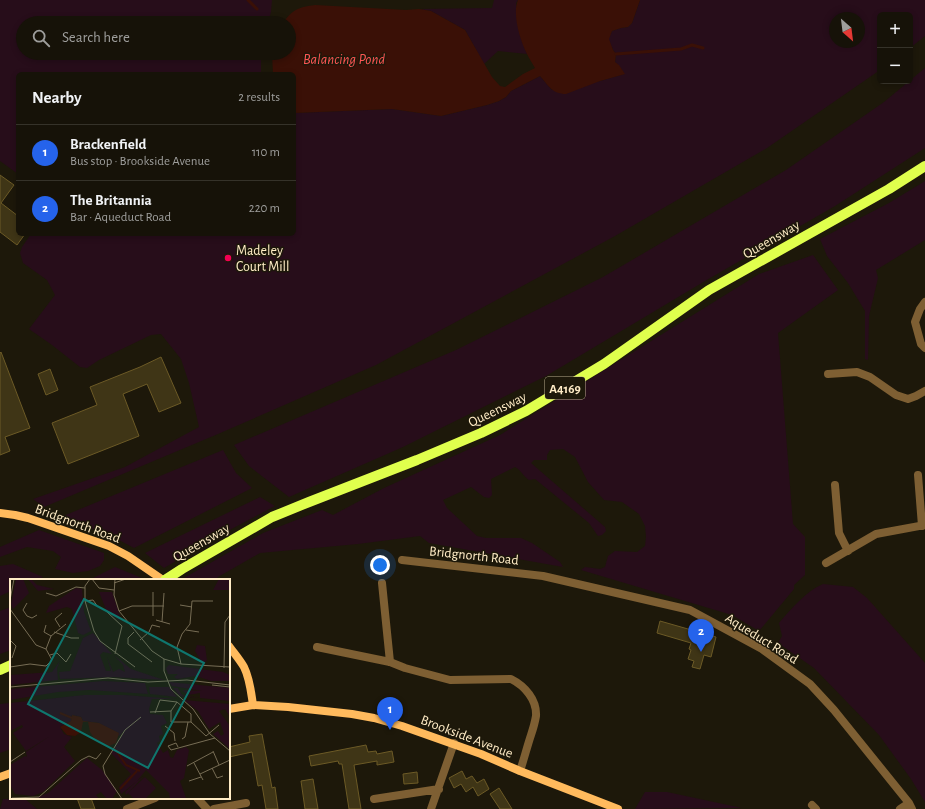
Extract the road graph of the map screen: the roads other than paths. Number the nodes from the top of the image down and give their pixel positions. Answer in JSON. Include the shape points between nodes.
{"nodes":[{"id":1,"x":925,"y":166,"type":"edge"},
{"id":2,"x":925,"y":302,"type":"edge"},
{"id":3,"x":925,"y":348,"type":"edge"},
{"id":4,"x":828,"y":374,"type":"dead end"},
{"id":5,"x":925,"y":391,"type":"edge"},
{"id":6,"x":918,"y":475,"type":"dead end"},
{"id":7,"x":835,"y":485,"type":"dead end"},
{"id":8,"x":0,"y":513,"type":"edge"},
{"id":9,"x":923,"y":526,"type":"edge"},
{"id":10,"x":848,"y":551,"type":"junction"},
{"id":11,"x":402,"y":560,"type":"dead end"},
{"id":12,"x":826,"y":563,"type":"dead end"},
{"id":13,"x":543,"y":576,"type":"joint"},
{"id":14,"x":162,"y":579,"type":"edge"},
{"id":15,"x":166,"y":579,"type":"edge"},
{"id":16,"x":382,"y":583,"type":"dead end"},
{"id":17,"x":230,"y":647,"type":"edge"},
{"id":18,"x":317,"y":647,"type":"dead end"},
{"id":19,"x":390,"y":662,"type":"junction"},
{"id":20,"x":10,"y":665,"type":"edge"},
{"id":21,"x":0,"y":670,"type":"edge"},
{"id":22,"x":253,"y":705,"type":"junction"},
{"id":23,"x":230,"y":709,"type":"edge"},
{"id":24,"x":454,"y":743,"type":"junction"},
{"id":25,"x":520,"y":771,"type":"junction"},
{"id":26,"x":10,"y":773,"type":"edge"},
{"id":27,"x":0,"y":777,"type":"edge"},
{"id":28,"x":439,"y":789,"type":"junction"},
{"id":29,"x":152,"y":799,"type":"edge"},
{"id":30,"x":198,"y":799,"type":"edge"},
{"id":31,"x":374,"y":799,"type":"dead end"},
{"id":32,"x":246,"y":803,"type":"dead end"},
{"id":33,"x":911,"y":806,"type":"edge"},
{"id":34,"x":127,"y":809,"type":"edge"},
{"id":35,"x":207,"y":809,"type":"edge"},
{"id":36,"x":214,"y":809,"type":"edge"},
{"id":37,"x":431,"y":809,"type":"edge"},
{"id":38,"x":618,"y":809,"type":"edge"},
{"id":39,"x":900,"y":809,"type":"edge"}],
"edges":[{"from":1,"to":15,"type":"main road","name":"Queensway","number":"A4169","via":[[709,290],[604,364],[526,411],[417,460],[272,517]]},
{"from":2,"to":3,"type":"street","via":[[915,322],[921,344]]},
{"from":4,"to":5,"type":"street","via":[[857,372],[896,395],[908,399]]},
{"from":6,"to":9,"type":"street"},
{"from":7,"to":10,"type":"street","via":[[839,534]]},
{"from":8,"to":14,"type":"street","name":"Bridgnorth Road","via":[[28,518],[109,546]]},
{"from":9,"to":10,"type":"street","via":[[876,534]]},
{"from":10,"to":12,"type":"street"},
{"from":11,"to":13,"type":"street","name":"Bridgnorth Road"},
{"from":13,"to":33,"type":"street","name":"Aqueduct Road","via":[[690,610],[762,649],[810,684]]},
{"from":16,"to":19,"type":"street"},
{"from":17,"to":22,"type":"street","via":[[248,677]]},
{"from":18,"to":19,"type":"street"},
{"from":19,"to":25,"type":"street","via":[[450,680],[511,679],[522,685],[533,702],[536,716]]},
{"from":20,"to":21,"type":"main road"},
{"from":22,"to":23,"type":"street","name":"Brookside Avenue"},
{"from":22,"to":24,"type":"street","name":"Brookside Avenue","via":[[374,718]]},
{"from":24,"to":25,"type":"street","name":"Brookside Avenue"},
{"from":24,"to":28,"type":"street"},
{"from":25,"to":38,"type":"street","name":"Brookside Avenue"},
{"from":26,"to":27,"type":"street"},
{"from":28,"to":31,"type":"street"},
{"from":28,"to":37,"type":"street"},
{"from":29,"to":34,"type":"street"},
{"from":30,"to":35,"type":"street"},
{"from":32,"to":36,"type":"street"},
{"from":33,"to":39,"type":"street"}]}
